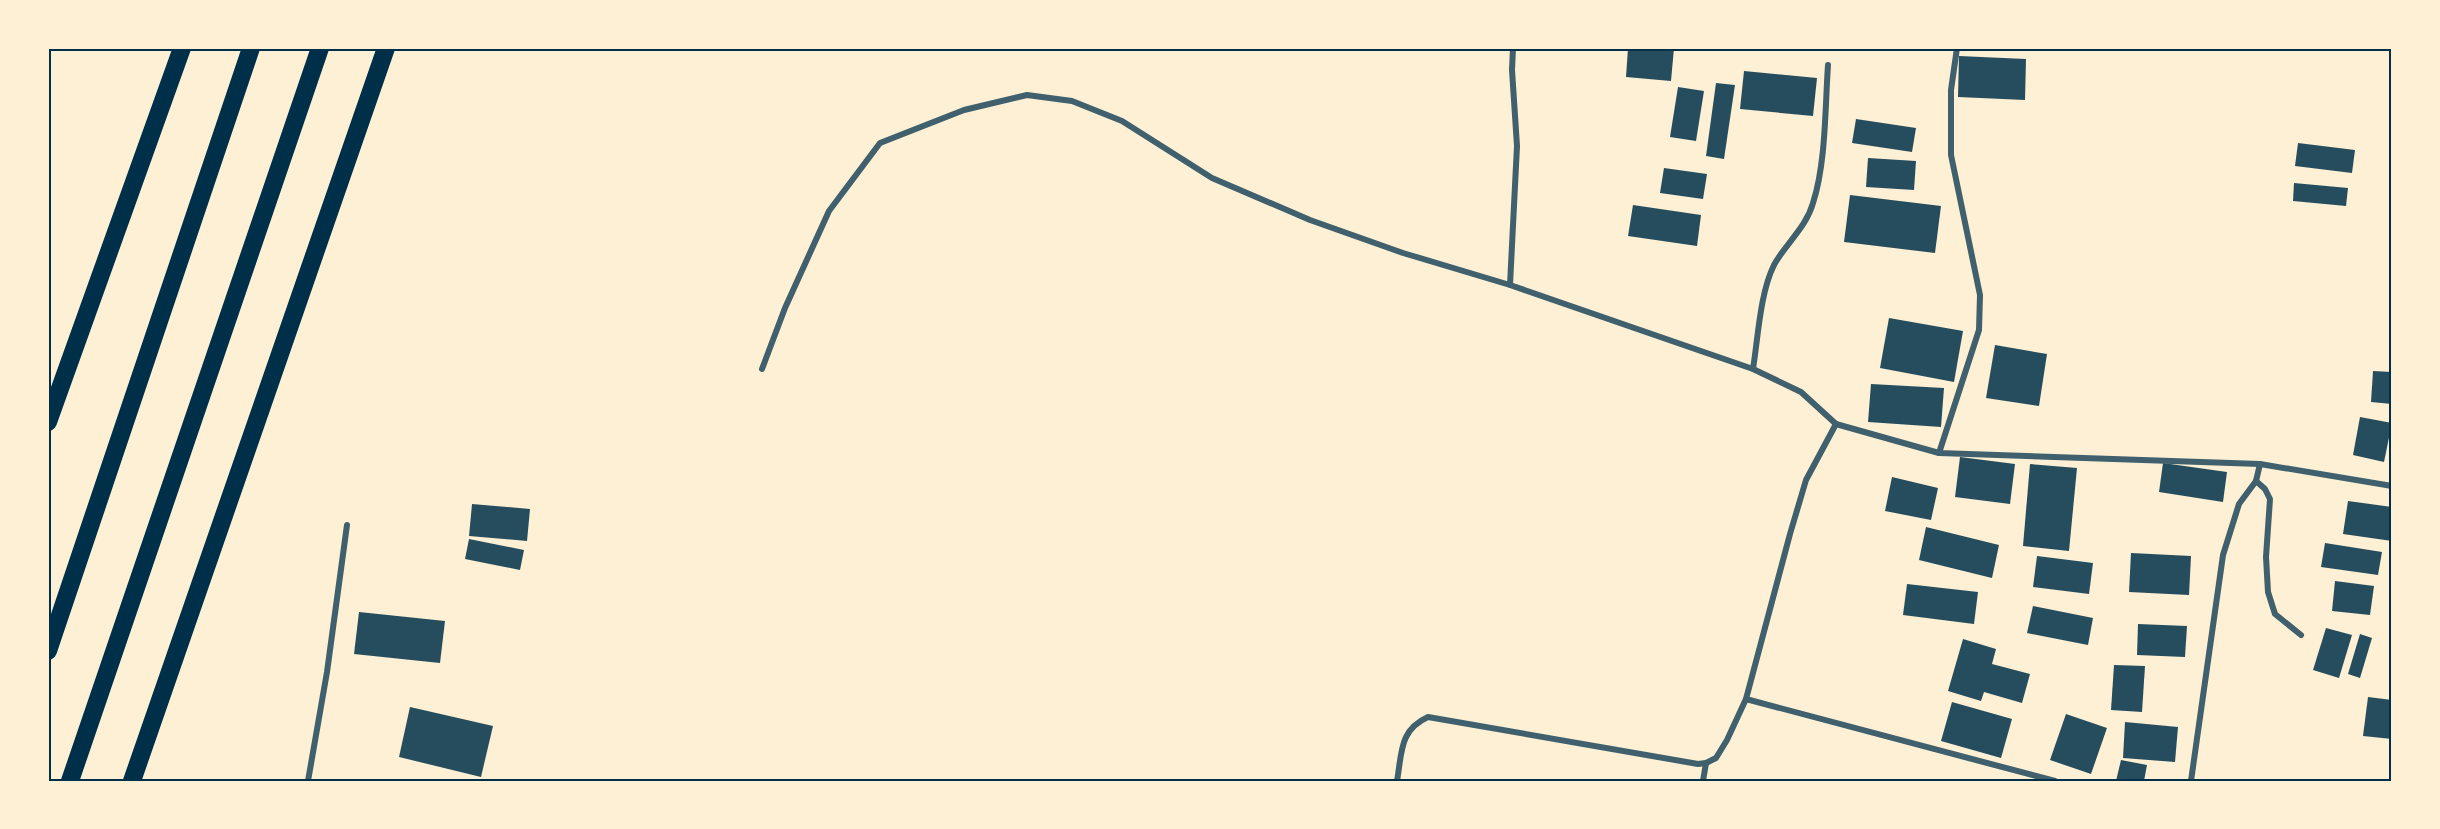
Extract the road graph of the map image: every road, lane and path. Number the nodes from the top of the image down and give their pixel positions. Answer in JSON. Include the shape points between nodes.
{"nodes":[{"id":1,"x":182,"y":48,"type":"edge"},
{"id":2,"x":251,"y":48,"type":"edge"},
{"id":3,"x":320,"y":48,"type":"edge"},
{"id":4,"x":386,"y":48,"type":"edge"},
{"id":5,"x":1513,"y":48,"type":"edge"},
{"id":6,"x":1957,"y":48,"type":"edge"},
{"id":7,"x":1828,"y":65,"type":"dead end"},
{"id":8,"x":1510,"y":285,"type":"junction"},
{"id":9,"x":762,"y":369,"type":"dead end"},
{"id":10,"x":1753,"y":369,"type":"junction"},
{"id":11,"x":48,"y":422,"type":"edge"},
{"id":12,"x":1836,"y":424,"type":"junction"},
{"id":13,"x":1939,"y":453,"type":"junction"},
{"id":14,"x":2260,"y":464,"type":"junction"},
{"id":15,"x":2256,"y":481,"type":"junction"},
{"id":16,"x":2392,"y":486,"type":"edge"},
{"id":17,"x":347,"y":525,"type":"dead end"},
{"id":18,"x":2301,"y":635,"type":"dead end"},
{"id":19,"x":48,"y":651,"type":"edge"},
{"id":20,"x":1746,"y":699,"type":"junction"},
{"id":21,"x":1706,"y":763,"type":"junction"},
{"id":22,"x":70,"y":781,"type":"edge"},
{"id":23,"x":132,"y":781,"type":"edge"},
{"id":24,"x":308,"y":781,"type":"edge"},
{"id":25,"x":1398,"y":781,"type":"edge"},
{"id":26,"x":1703,"y":781,"type":"edge"},
{"id":27,"x":2055,"y":781,"type":"edge"},
{"id":28,"x":2191,"y":781,"type":"edge"}],
"edges":[{"from":1,"to":11,"type":"highway"},
{"from":2,"to":19,"type":"highway"},
{"from":3,"to":22,"type":"highway"},
{"from":4,"to":23,"type":"highway"},
{"from":5,"to":8,"type":"street","via":[[1517,146]]},
{"from":6,"to":13,"type":"street","via":[[1951,90],[1951,155],[1980,296],[1979,330]]},
{"from":7,"to":10,"type":"street","via":[[1820,171],[1813,204],[1802,228],[1774,266]]},
{"from":8,"to":9,"type":"street","via":[[1310,220],[1212,178],[1122,121],[1072,101],[1027,95],[964,110],[880,143],[828,211]]},
{"from":8,"to":10,"type":"street"},
{"from":10,"to":12,"type":"street","via":[[1801,392]]},
{"from":12,"to":13,"type":"street"},
{"from":12,"to":20,"type":"street","via":[[1806,480]]},
{"from":13,"to":14,"type":"street"},
{"from":14,"to":15,"type":"street"},
{"from":14,"to":16,"type":"street"},
{"from":15,"to":18,"type":"street","via":[[2270,499],[2268,592],[2275,614]]},
{"from":15,"to":28,"type":"street","via":[[2239,504],[2223,555]]},
{"from":17,"to":24,"type":"street"},
{"from":20,"to":21,"type":"street","via":[[1727,741],[1716,758]]},
{"from":20,"to":27,"type":"street"},
{"from":21,"to":25,"type":"street","via":[[1428,717],[1407,733]]},
{"from":21,"to":26,"type":"street"}]}
